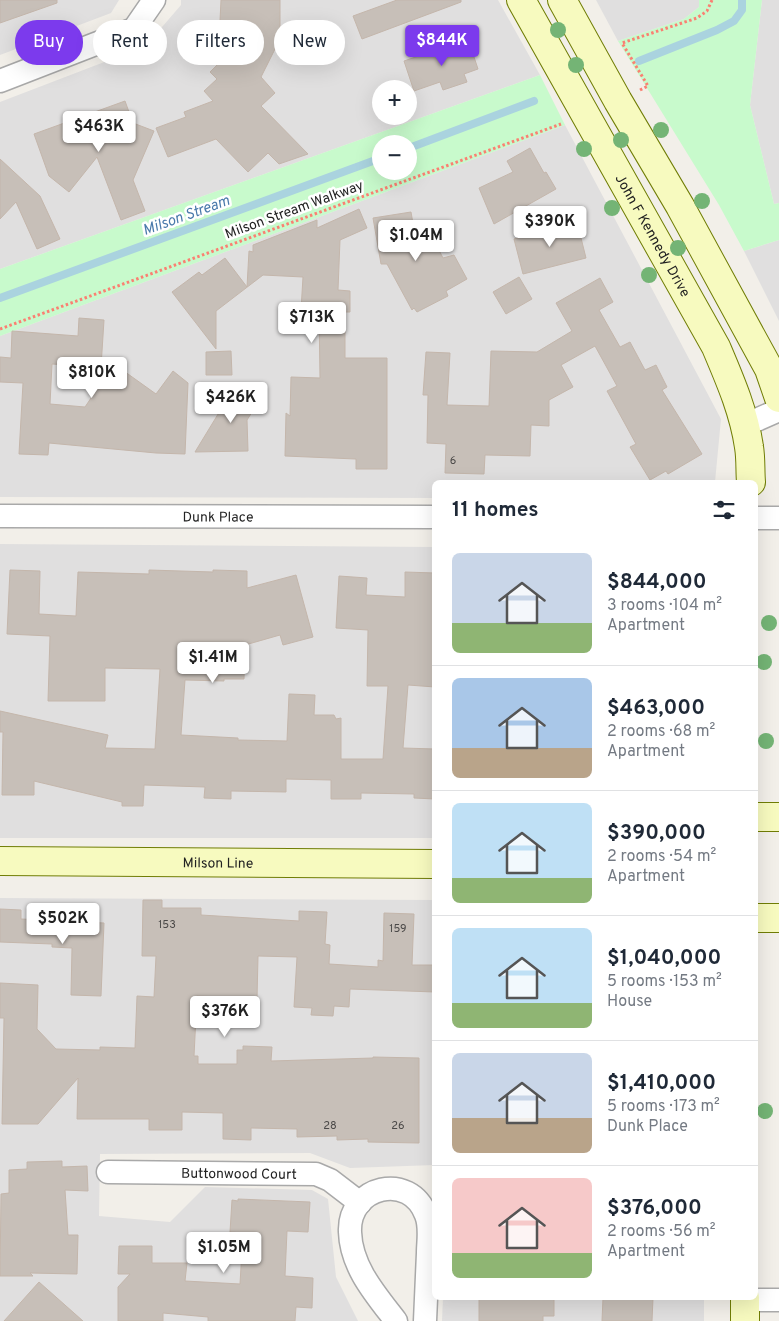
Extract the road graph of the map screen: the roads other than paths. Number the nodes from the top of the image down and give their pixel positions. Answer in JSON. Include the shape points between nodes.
{"nodes":[{"id":1,"x":154,"y":0,"type":"edge"},
{"id":2,"x":521,"y":0,"type":"edge"},
{"id":3,"x":562,"y":0,"type":"edge"},
{"id":4,"x":0,"y":81,"type":"edge"},
{"id":5,"x":779,"y":398,"type":"edge"},
{"id":6,"x":779,"y":410,"type":"edge"},
{"id":7,"x":745,"y":424,"type":"junction"},
{"id":8,"x":751,"y":480,"type":"edge"},
{"id":9,"x":0,"y":516,"type":"edge"},
{"id":10,"x":432,"y":517,"type":"edge"},
{"id":11,"x":758,"y":518,"type":"edge"},
{"id":12,"x":779,"y":518,"type":"edge"},
{"id":13,"x":758,"y":817,"type":"edge"},
{"id":14,"x":779,"y":817,"type":"edge"},
{"id":15,"x":0,"y":861,"type":"edge"},
{"id":16,"x":432,"y":864,"type":"edge"},
{"id":17,"x":758,"y":918,"type":"edge"},
{"id":18,"x":779,"y":918,"type":"edge"},
{"id":19,"x":108,"y":1172,"type":"dead end"},
{"id":20,"x":360,"y":1202,"type":"junction"},
{"id":21,"x":779,"y":1300,"type":"edge"},
{"id":22,"x":745,"y":1306,"type":"edge"},
{"id":23,"x":396,"y":1321,"type":"edge"},
{"id":24,"x":425,"y":1321,"type":"edge"}],
"edges":[{"from":1,"to":4,"type":"street","via":[[134,29]]},
{"from":2,"to":7,"type":"main road","name":"John F Kennedy Drive","via":[[716,347]]},
{"from":3,"to":5,"type":"main road","via":[[769,369]]},
{"from":6,"to":7,"type":"street"},
{"from":7,"to":8,"type":"main road","name":"John F Kennedy Drive"},
{"from":9,"to":10,"type":"street","name":"Dunk Place"},
{"from":11,"to":12,"type":"street"},
{"from":13,"to":14,"type":"main road"},
{"from":15,"to":16,"type":"main road","name":"Milson Line"},
{"from":17,"to":18,"type":"main road"},
{"from":19,"to":20,"type":"street","name":"Buttonwood Court","via":[[316,1174]]},
{"from":20,"to":23,"type":"street","via":[[351,1220],[354,1250],[368,1286]]},
{"from":20,"to":24,"type":"street","via":[[374,1191],[391,1188],[408,1194],[422,1207],[428,1225]]},
{"from":21,"to":22,"type":"street"}]}
